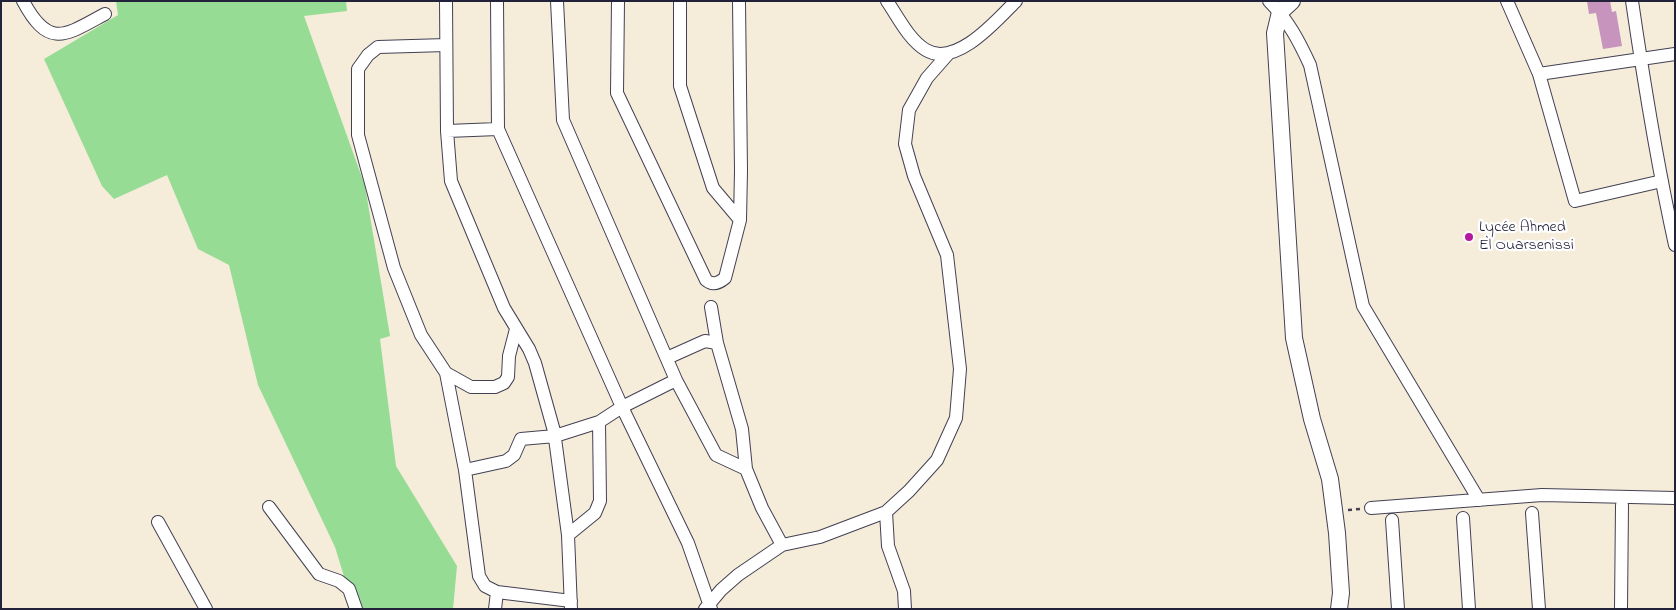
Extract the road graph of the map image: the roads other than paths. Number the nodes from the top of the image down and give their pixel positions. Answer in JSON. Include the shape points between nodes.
{"nodes":[{"id":1,"x":23,"y":1,"type":"edge"},
{"id":2,"x":446,"y":1,"type":"edge"},
{"id":3,"x":497,"y":1,"type":"edge"},
{"id":4,"x":557,"y":1,"type":"edge"},
{"id":5,"x":618,"y":1,"type":"edge"},
{"id":6,"x":680,"y":1,"type":"edge"},
{"id":7,"x":739,"y":1,"type":"edge"},
{"id":8,"x":887,"y":1,"type":"edge"},
{"id":9,"x":1016,"y":1,"type":"edge"},
{"id":10,"x":1507,"y":1,"type":"edge"},
{"id":11,"x":1632,"y":1,"type":"edge"},
{"id":12,"x":1280,"y":5,"type":"edge"},
{"id":13,"x":105,"y":14,"type":"dead end"},
{"id":14,"x":446,"y":45,"type":"junction"},
{"id":15,"x":949,"y":53,"type":"junction"},
{"id":16,"x":1675,"y":54,"type":"edge"},
{"id":17,"x":1640,"y":59,"type":"junction"},
{"id":18,"x":1539,"y":74,"type":"junction"},
{"id":19,"x":498,"y":129,"type":"junction"},
{"id":20,"x":447,"y":131,"type":"junction"},
{"id":21,"x":1662,"y":181,"type":"junction"},
{"id":22,"x":1671,"y":207,"type":"edge"},
{"id":23,"x":740,"y":220,"type":"junction"},
{"id":24,"x":1675,"y":244,"type":"edge"},
{"id":25,"x":711,"y":307,"type":"dead end"},
{"id":26,"x":516,"y":328,"type":"junction"},
{"id":27,"x":717,"y":343,"type":"junction"},
{"id":28,"x":667,"y":358,"type":"junction"},
{"id":29,"x":446,"y":373,"type":"junction"},
{"id":30,"x":676,"y":380,"type":"junction"},
{"id":31,"x":622,"y":407,"type":"junction"},
{"id":32,"x":599,"y":422,"type":"junction"},
{"id":33,"x":555,"y":436,"type":"junction"},
{"id":34,"x":746,"y":469,"type":"junction"},
{"id":35,"x":465,"y":470,"type":"junction"},
{"id":36,"x":1675,"y":498,"type":"edge"},
{"id":37,"x":1479,"y":500,"type":"junction"},
{"id":38,"x":1622,"y":505,"type":"dead end"},
{"id":39,"x":269,"y":507,"type":"dead end"},
{"id":40,"x":1371,"y":508,"type":"road end"},
{"id":41,"x":886,"y":512,"type":"junction"},
{"id":42,"x":1532,"y":512,"type":"dead end"},
{"id":43,"x":1463,"y":518,"type":"dead end"},
{"id":44,"x":1392,"y":520,"type":"dead end"},
{"id":45,"x":158,"y":522,"type":"dead end"},
{"id":46,"x":568,"y":535,"type":"junction"},
{"id":47,"x":782,"y":546,"type":"junction"},
{"id":48,"x":497,"y":592,"type":"junction"},
{"id":49,"x":571,"y":605,"type":"edge"},
{"id":50,"x":708,"y":607,"type":"edge"},
{"id":51,"x":206,"y":609,"type":"edge"},
{"id":52,"x":356,"y":609,"type":"edge"},
{"id":53,"x":495,"y":609,"type":"edge"},
{"id":54,"x":905,"y":609,"type":"edge"},
{"id":55,"x":1339,"y":609,"type":"edge"},
{"id":56,"x":1398,"y":609,"type":"edge"},
{"id":57,"x":1469,"y":609,"type":"edge"},
{"id":58,"x":1539,"y":609,"type":"edge"},
{"id":59,"x":1621,"y":609,"type":"edge"}],
"edges":[{"from":1,"to":13,"type":"street","via":[[30,16],[44,29],[57,35]]},
{"from":2,"to":14,"type":"street"},
{"from":3,"to":19,"type":"street"},
{"from":4,"to":28,"type":"street","via":[[563,120]]},
{"from":5,"to":23,"type":"street","via":[[617,93],[710,283],[716,284],[725,278]]},
{"from":6,"to":23,"type":"street","via":[[680,86],[713,188]]},
{"from":7,"to":23,"type":"street"},
{"from":8,"to":15,"type":"street","via":[[920,46],[936,54]]},
{"from":9,"to":15,"type":"street","via":[[991,26],[960,49]]},
{"from":10,"to":18,"type":"street"},
{"from":11,"to":17,"type":"street"},
{"from":12,"to":37,"type":"street","via":[[1310,65],[1363,306]]},
{"from":12,"to":55,"type":"main road","via":[[1275,33],[1294,338],[1312,419],[1330,479],[1337,533]]},
{"from":14,"to":20,"type":"street"},
{"from":14,"to":29,"type":"street","via":[[378,47],[358,69],[358,135],[394,268],[421,335]]},
{"from":15,"to":41,"type":"street","via":[[927,78],[909,110],[905,144],[914,176],[947,255],[960,369],[956,418],[937,460]]},
{"from":16,"to":17,"type":"street"},
{"from":17,"to":18,"type":"street"},
{"from":17,"to":21,"type":"street"},
{"from":18,"to":21,"type":"street","via":[[1575,201]]},
{"from":19,"to":20,"type":"street"},
{"from":19,"to":31,"type":"street"},
{"from":20,"to":26,"type":"street","via":[[451,181],[504,308]]},
{"from":21,"to":22,"type":"street"},
{"from":22,"to":24,"type":"street"},
{"from":25,"to":27,"type":"street"},
{"from":26,"to":29,"type":"street","via":[[508,377],[504,383],[495,387],[471,387]]},
{"from":26,"to":33,"type":"street","via":[[535,363]]},
{"from":27,"to":28,"type":"street","via":[[705,341]]},
{"from":27,"to":34,"type":"street","via":[[742,429]]},
{"from":28,"to":30,"type":"street"},
{"from":29,"to":35,"type":"street"},
{"from":30,"to":31,"type":"street"},
{"from":30,"to":34,"type":"street","via":[[716,455]]},
{"from":31,"to":32,"type":"street"},
{"from":31,"to":50,"type":"street","via":[[688,544]]},
{"from":32,"to":33,"type":"street"},
{"from":32,"to":46,"type":"street","via":[[600,501],[594,513]]},
{"from":33,"to":35,"type":"street","via":[[521,440],[514,455],[506,461]]},
{"from":33,"to":46,"type":"street"},
{"from":34,"to":47,"type":"street"},
{"from":35,"to":48,"type":"street","via":[[479,576],[486,586]]},
{"from":36,"to":37,"type":"street","via":[[1542,495]]},
{"from":37,"to":40,"type":"street"},
{"from":38,"to":59,"type":"street"},
{"from":39,"to":52,"type":"street","via":[[319,574],[339,581],[349,589]]},
{"from":41,"to":47,"type":"street","via":[[820,538]]},
{"from":41,"to":54,"type":"street","via":[[888,546],[904,590]]},
{"from":42,"to":58,"type":"street"},
{"from":43,"to":57,"type":"street"},
{"from":44,"to":56,"type":"street"},
{"from":45,"to":51,"type":"street"},
{"from":46,"to":49,"type":"street"},
{"from":47,"to":50,"type":"street","via":[[738,575]]},
{"from":48,"to":49,"type":"street"},
{"from":48,"to":53,"type":"street"}]}
